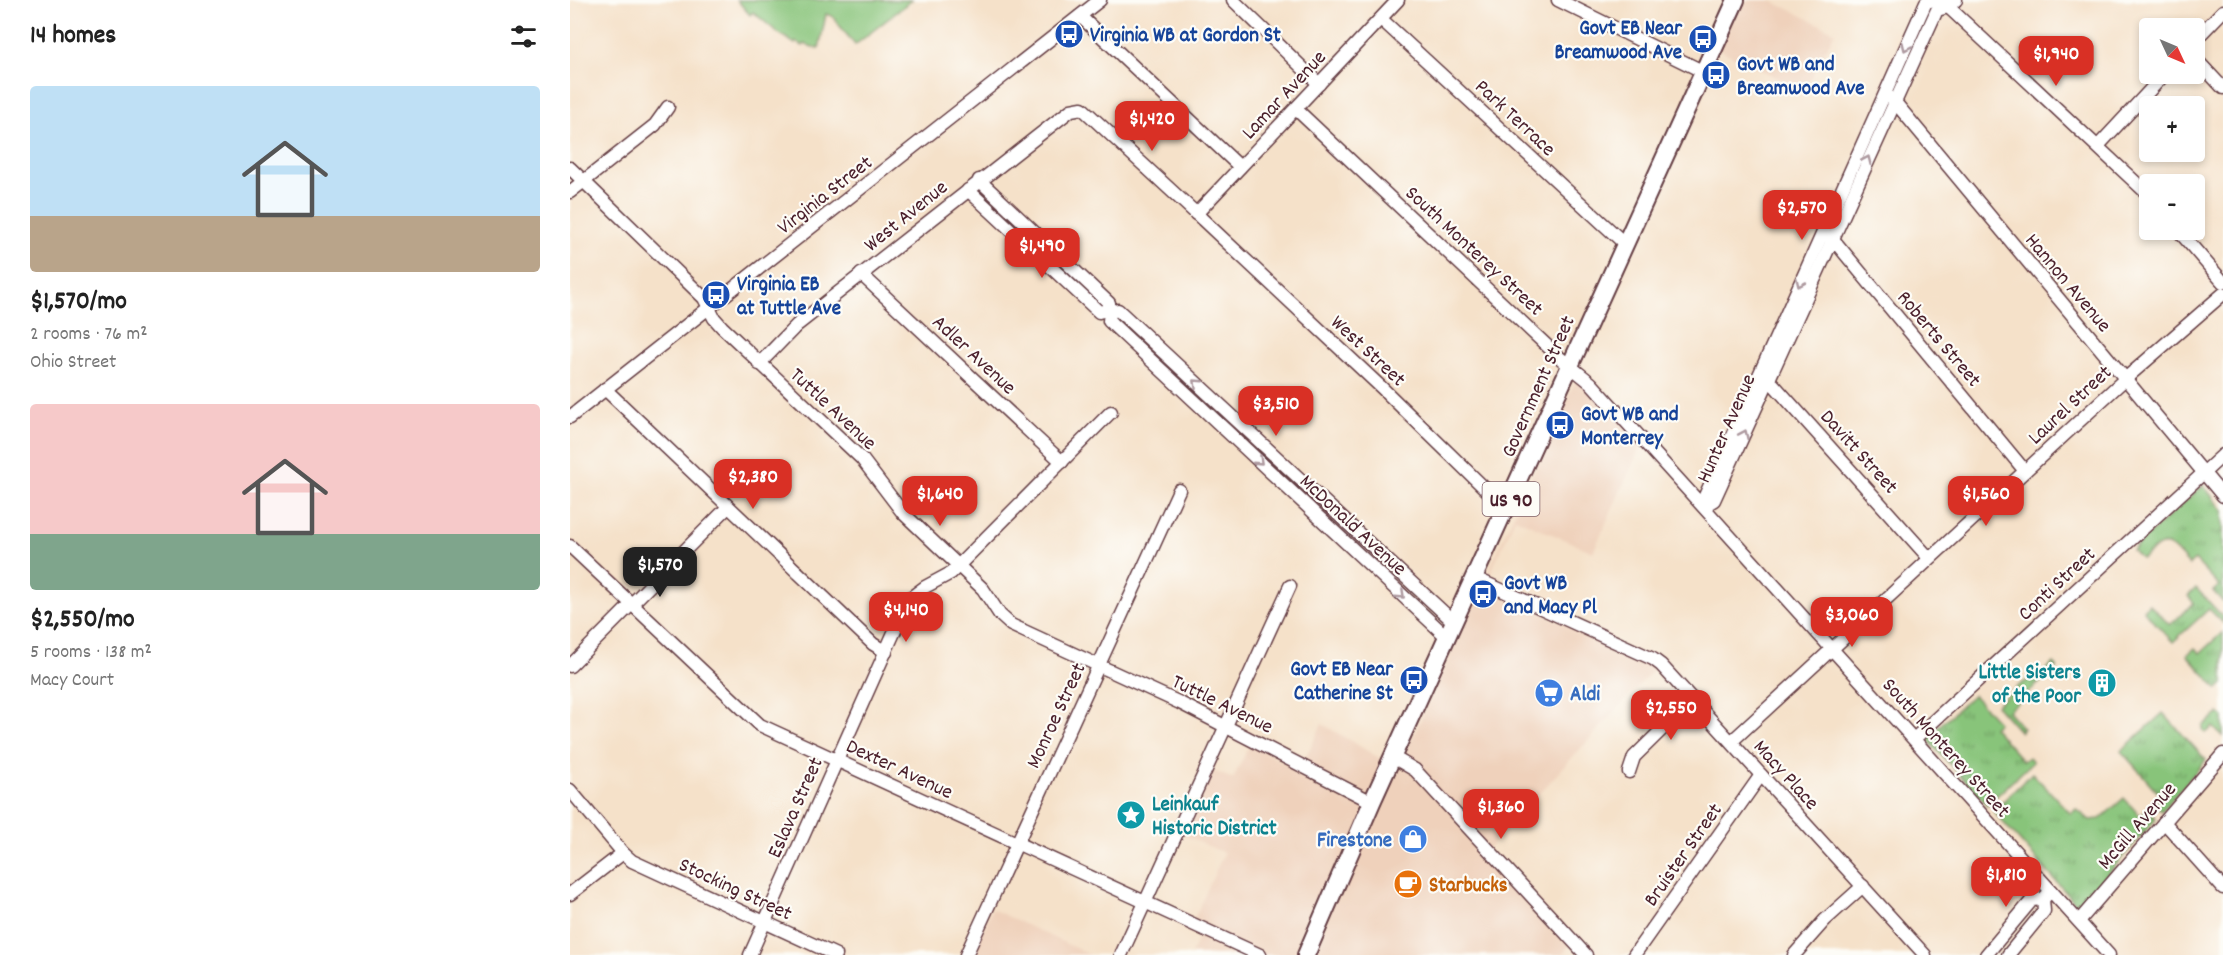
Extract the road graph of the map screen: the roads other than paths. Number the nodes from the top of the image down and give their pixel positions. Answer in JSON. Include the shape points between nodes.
{"nodes":[{"id":1,"x":1100,"y":0,"type":"edge"},
{"id":2,"x":1233,"y":0,"type":"edge"},
{"id":3,"x":1398,"y":0,"type":"edge"},
{"id":4,"x":1558,"y":0,"type":"edge"},
{"id":5,"x":1736,"y":0,"type":"edge"},
{"id":6,"x":1935,"y":0,"type":"edge"},
{"id":7,"x":1948,"y":2,"type":"edge"},
{"id":8,"x":1575,"y":4,"type":"edge"},
{"id":9,"x":2223,"y":11,"type":"edge"},
{"id":10,"x":1080,"y":16,"type":"junction"},
{"id":11,"x":1381,"y":19,"type":"junction"},
{"id":12,"x":2205,"y":30,"type":"edge"},
{"id":13,"x":2205,"y":69,"type":"edge"},
{"id":14,"x":1704,"y":72,"type":"junction"},
{"id":15,"x":1319,"y":84,"type":"junction"},
{"id":16,"x":2156,"y":84,"type":"edge"},
{"id":17,"x":2223,"y":88,"type":"edge"},
{"id":18,"x":1890,"y":97,"type":"junction"},
{"id":19,"x":668,"y":107,"type":"dead end"},
{"id":20,"x":1083,"y":108,"type":"joint"},
{"id":21,"x":1296,"y":108,"type":"junction"},
{"id":22,"x":2098,"y":146,"type":"junction"},
{"id":23,"x":1240,"y":167,"type":"junction"},
{"id":24,"x":570,"y":168,"type":"edge"},
{"id":25,"x":979,"y":180,"type":"junction"},
{"id":26,"x":584,"y":181,"type":"junction"},
{"id":27,"x":2139,"y":185,"type":"edge"},
{"id":28,"x":968,"y":190,"type":"junction"},
{"id":29,"x":570,"y":192,"type":"edge"},
{"id":30,"x":1200,"y":217,"type":"junction"},
{"id":31,"x":1827,"y":236,"type":"junction"},
{"id":32,"x":2187,"y":240,"type":"edge"},
{"id":33,"x":1625,"y":244,"type":"junction"},
{"id":34,"x":861,"y":274,"type":"junction"},
{"id":35,"x":2223,"y":282,"type":"edge"},
{"id":36,"x":2223,"y":294,"type":"edge"},
{"id":37,"x":709,"y":308,"type":"junction"},
{"id":38,"x":759,"y":364,"type":"junction"},
{"id":39,"x":1571,"y":366,"type":"junction"},
{"id":40,"x":1764,"y":376,"type":"junction"},
{"id":41,"x":2125,"y":379,"type":"junction"},
{"id":42,"x":605,"y":389,"type":"junction"},
{"id":43,"x":1111,"y":412,"type":"dead end"},
{"id":44,"x":570,"y":417,"type":"edge"},
{"id":45,"x":2223,"y":455,"type":"edge"},
{"id":46,"x":1062,"y":462,"type":"junction"},
{"id":47,"x":2025,"y":471,"type":"junction"},
{"id":48,"x":2204,"y":473,"type":"junction"},
{"id":49,"x":1179,"y":490,"type":"dead end"},
{"id":50,"x":2223,"y":496,"type":"edge"},
{"id":51,"x":1706,"y":505,"type":"junction"},
{"id":52,"x":728,"y":507,"type":"junction"},
{"id":53,"x":1506,"y":510,"type":"junction"},
{"id":54,"x":570,"y":546,"type":"edge"},
{"id":55,"x":1929,"y":558,"type":"junction"},
{"id":56,"x":959,"y":565,"type":"junction"},
{"id":57,"x":1475,"y":578,"type":"junction"},
{"id":58,"x":1290,"y":586,"type":"dead end"},
{"id":59,"x":632,"y":605,"type":"junction"},
{"id":60,"x":1452,"y":631,"type":"junction"},
{"id":61,"x":1832,"y":648,"type":"junction"},
{"id":62,"x":886,"y":652,"type":"junction"},
{"id":63,"x":1099,"y":665,"type":"junction"},
{"id":64,"x":570,"y":666,"type":"edge"},
{"id":65,"x":1693,"y":699,"type":"junction"},
{"id":66,"x":1225,"y":726,"type":"junction"},
{"id":67,"x":1914,"y":739,"type":"junction"},
{"id":68,"x":1731,"y":741,"type":"junction"},
{"id":69,"x":2223,"y":754,"type":"edge"},
{"id":70,"x":1393,"y":757,"type":"junction"},
{"id":71,"x":836,"y":761,"type":"junction"},
{"id":72,"x":1629,"y":772,"type":"dead end"},
{"id":73,"x":1761,"y":775,"type":"junction"},
{"id":74,"x":570,"y":790,"type":"edge"},
{"id":75,"x":1372,"y":802,"type":"junction"},
{"id":76,"x":2164,"y":822,"type":"junction"},
{"id":77,"x":1017,"y":843,"type":"junction"},
{"id":78,"x":623,"y":854,"type":"junction"},
{"id":79,"x":1863,"y":886,"type":"junction"},
{"id":80,"x":2223,"y":888,"type":"edge"},
{"id":81,"x":570,"y":894,"type":"edge"},
{"id":82,"x":2047,"y":895,"type":"junction"},
{"id":83,"x":1145,"y":902,"type":"junction"},
{"id":84,"x":2079,"y":921,"type":"junction"},
{"id":85,"x":764,"y":922,"type":"junction"},
{"id":86,"x":750,"y":955,"type":"edge"},
{"id":87,"x":836,"y":955,"type":"edge"},
{"id":88,"x":966,"y":955,"type":"edge"},
{"id":89,"x":1121,"y":955,"type":"edge"},
{"id":90,"x":1260,"y":955,"type":"edge"},
{"id":91,"x":1306,"y":955,"type":"edge"},
{"id":92,"x":1586,"y":955,"type":"edge"},
{"id":93,"x":1634,"y":955,"type":"edge"},
{"id":94,"x":1794,"y":955,"type":"edge"},
{"id":95,"x":1925,"y":955,"type":"edge"},
{"id":96,"x":1986,"y":955,"type":"edge"},
{"id":97,"x":2008,"y":955,"type":"edge"},
{"id":98,"x":2109,"y":955,"type":"edge"}],
"edges":[{"from":1,"to":10,"type":"street","name":"Virginia Street"},
{"from":2,"to":15,"type":"street"},
{"from":3,"to":11,"type":"street","name":"Lamar Avenue"},
{"from":4,"to":8,"type":"street"},
{"from":5,"to":14,"type":"main road","name":"Government Street","number":"US 90"},
{"from":6,"to":18,"type":"street","name":"Hunter Avenue","one_way":true,"via":[[1926,2]]},
{"from":7,"to":18,"type":"street","name":"Hunter Avenue","via":[[1937,10]]},
{"from":7,"to":22,"type":"street"},
{"from":8,"to":14,"type":"street"},
{"from":9,"to":12,"type":"street"},
{"from":10,"to":23,"type":"street"},
{"from":10,"to":37,"type":"street","name":"Virginia Street"},
{"from":11,"to":15,"type":"street","name":"Lamar Avenue"},
{"from":11,"to":33,"type":"street","name":"Park Terrace"},
{"from":13,"to":17,"type":"street"},
{"from":14,"to":33,"type":"main road","name":"Government Street","number":"US 90"},
{"from":15,"to":21,"type":"street","name":"Lamar Avenue"},
{"from":16,"to":22,"type":"street"},
{"from":18,"to":31,"type":"street","name":"Hunter Avenue"},
{"from":18,"to":41,"type":"street","name":"Hannon Avenue"},
{"from":19,"to":26,"type":"street","via":[[655,125]]},
{"from":20,"to":25,"type":"street","name":"West Avenue","via":[[1071,110]]},
{"from":20,"to":30,"type":"street","name":"West Street"},
{"from":21,"to":23,"type":"street","name":"Lamar Avenue"},
{"from":21,"to":39,"type":"street","name":"South Monterey Street"},
{"from":22,"to":27,"type":"street"},
{"from":23,"to":30,"type":"street","name":"Lamar Avenue"},
{"from":24,"to":26,"type":"street","name":"Tuttle Avenue"},
{"from":25,"to":28,"type":"street","name":"West Avenue"},
{"from":25,"to":28,"type":"street","via":[[1109,303],[1107,310],[1099,312]]},
{"from":26,"to":29,"type":"street"},
{"from":26,"to":37,"type":"street","name":"Tuttle Avenue","via":[[704,298]]},
{"from":28,"to":34,"type":"street","name":"West Avenue"},
{"from":30,"to":53,"type":"street","name":"West Street"},
{"from":31,"to":40,"type":"street","name":"Hunter Avenue"},
{"from":31,"to":47,"type":"street","name":"Roberts Street"},
{"from":32,"to":35,"type":"street"},
{"from":33,"to":39,"type":"main road","name":"Government Street","number":"US 90"},
{"from":34,"to":38,"type":"street","name":"West Avenue","via":[[797,325]]},
{"from":34,"to":46,"type":"street","name":"Adler Avenue"},
{"from":36,"to":41,"type":"street","name":"Laurel Street"},
{"from":37,"to":38,"type":"street","name":"Tuttle Avenue"},
{"from":37,"to":42,"type":"street","name":"Virginia Street"},
{"from":38,"to":56,"type":"street","name":"Tuttle Avenue","via":[[862,459],[903,513]]},
{"from":39,"to":51,"type":"street","name":"South Monterey Street"},
{"from":39,"to":53,"type":"main road","name":"Government Street","number":"US 90"},
{"from":40,"to":51,"type":"street","name":"Hunter Avenue","via":[[1714,500]]},
{"from":40,"to":55,"type":"street","name":"Davitt Street"},
{"from":41,"to":47,"type":"street","name":"Laurel Street"},
{"from":41,"to":48,"type":"street","name":"Hannon Avenue"},
{"from":42,"to":44,"type":"street","name":"Virginia Street"},
{"from":42,"to":52,"type":"street"},
{"from":43,"to":46,"type":"street","name":"Eslava Street"},
{"from":45,"to":48,"type":"street","name":"Conti Street"},
{"from":46,"to":56,"type":"street","name":"Eslava Street"},
{"from":47,"to":55,"type":"street","name":"Laurel Street"},
{"from":48,"to":50,"type":"street","name":"Hannon Avenue"},
{"from":48,"to":67,"type":"street","name":"Conti Street"},
{"from":49,"to":63,"type":"street","name":"Monroe Street"},
{"from":51,"to":61,"type":"street","name":"South Monterey Street"},
{"from":52,"to":59,"type":"street"},
{"from":52,"to":62,"type":"street"},
{"from":53,"to":57,"type":"main road","name":"Government Street","number":"US 90"},
{"from":54,"to":59,"type":"street","name":"Dexter Avenue"},
{"from":55,"to":61,"type":"street","name":"Laurel Street"},
{"from":56,"to":62,"type":"street","name":"Eslava Street","via":[[909,599]]},
{"from":56,"to":63,"type":"street","name":"Tuttle Avenue","via":[[1011,625]]},
{"from":57,"to":60,"type":"main road","name":"Government Street","number":"US 90"},
{"from":57,"to":65,"type":"street","name":"Macy Place","via":[[1653,659]]},
{"from":58,"to":66,"type":"street"},
{"from":59,"to":64,"type":"street"},
{"from":59,"to":71,"type":"street","name":"Dexter Avenue","via":[[750,718]]},
{"from":60,"to":60,"type":"street","name":"McDonald Avenue","one_way":true,"via":[[1375,551],[1119,310],[1110,312],[1109,321],[1338,537]]},
{"from":60,"to":70,"type":"main road","name":"Government Street","number":"US 90"},
{"from":61,"to":67,"type":"street","name":"South Monterey Street"},
{"from":61,"to":68,"type":"street","name":"Laurel Street"},
{"from":62,"to":71,"type":"street","name":"Eslava Street"},
{"from":63,"to":66,"type":"street","name":"Tuttle Avenue"},
{"from":63,"to":77,"type":"street","name":"Monroe Street"},
{"from":65,"to":68,"type":"street","name":"Macy Place"},
{"from":65,"to":72,"type":"street","via":[[1634,757]]},
{"from":66,"to":75,"type":"street","name":"Tuttle Avenue"},
{"from":66,"to":83,"type":"street"},
{"from":67,"to":82,"type":"street","name":"South Monterey Street"},
{"from":68,"to":73,"type":"street","name":"Macy Place"},
{"from":69,"to":76,"type":"street","name":"McGill Avenue"},
{"from":70,"to":75,"type":"main road","name":"Government Street","number":"US 90"},
{"from":70,"to":92,"type":"street","via":[[1423,778]]},
{"from":71,"to":77,"type":"street","name":"Dexter Avenue"},
{"from":71,"to":85,"type":"street","name":"Eslava Street"},
{"from":73,"to":79,"type":"street","name":"Macy Place"},
{"from":73,"to":93,"type":"street","name":"Bruister Street"},
{"from":74,"to":78,"type":"street"},
{"from":75,"to":91,"type":"main road","name":"Government Street","number":"US 90"},
{"from":76,"to":80,"type":"street"},
{"from":76,"to":84,"type":"street","name":"McGill Avenue"},
{"from":77,"to":83,"type":"street","name":"Dexter Avenue"},
{"from":77,"to":88,"type":"street","name":"Monroe Street"},
{"from":78,"to":81,"type":"street"},
{"from":78,"to":85,"type":"street","name":"Stocking Street"},
{"from":79,"to":94,"type":"street","via":[[1824,920]]},
{"from":79,"to":95,"type":"street","name":"Macy Place"},
{"from":82,"to":84,"type":"street","name":"South Monterey Street"},
{"from":82,"to":96,"type":"street","via":[[2032,900]]},
{"from":82,"to":97,"type":"street","via":[[2044,911]]},
{"from":83,"to":89,"type":"street"},
{"from":83,"to":90,"type":"street","name":"Dexter Avenue"},
{"from":84,"to":98,"type":"street","name":"South Monterey Street"},
{"from":85,"to":86,"type":"street","name":"Eslava Street"},
{"from":85,"to":87,"type":"street","name":"Stocking Street"}]}
